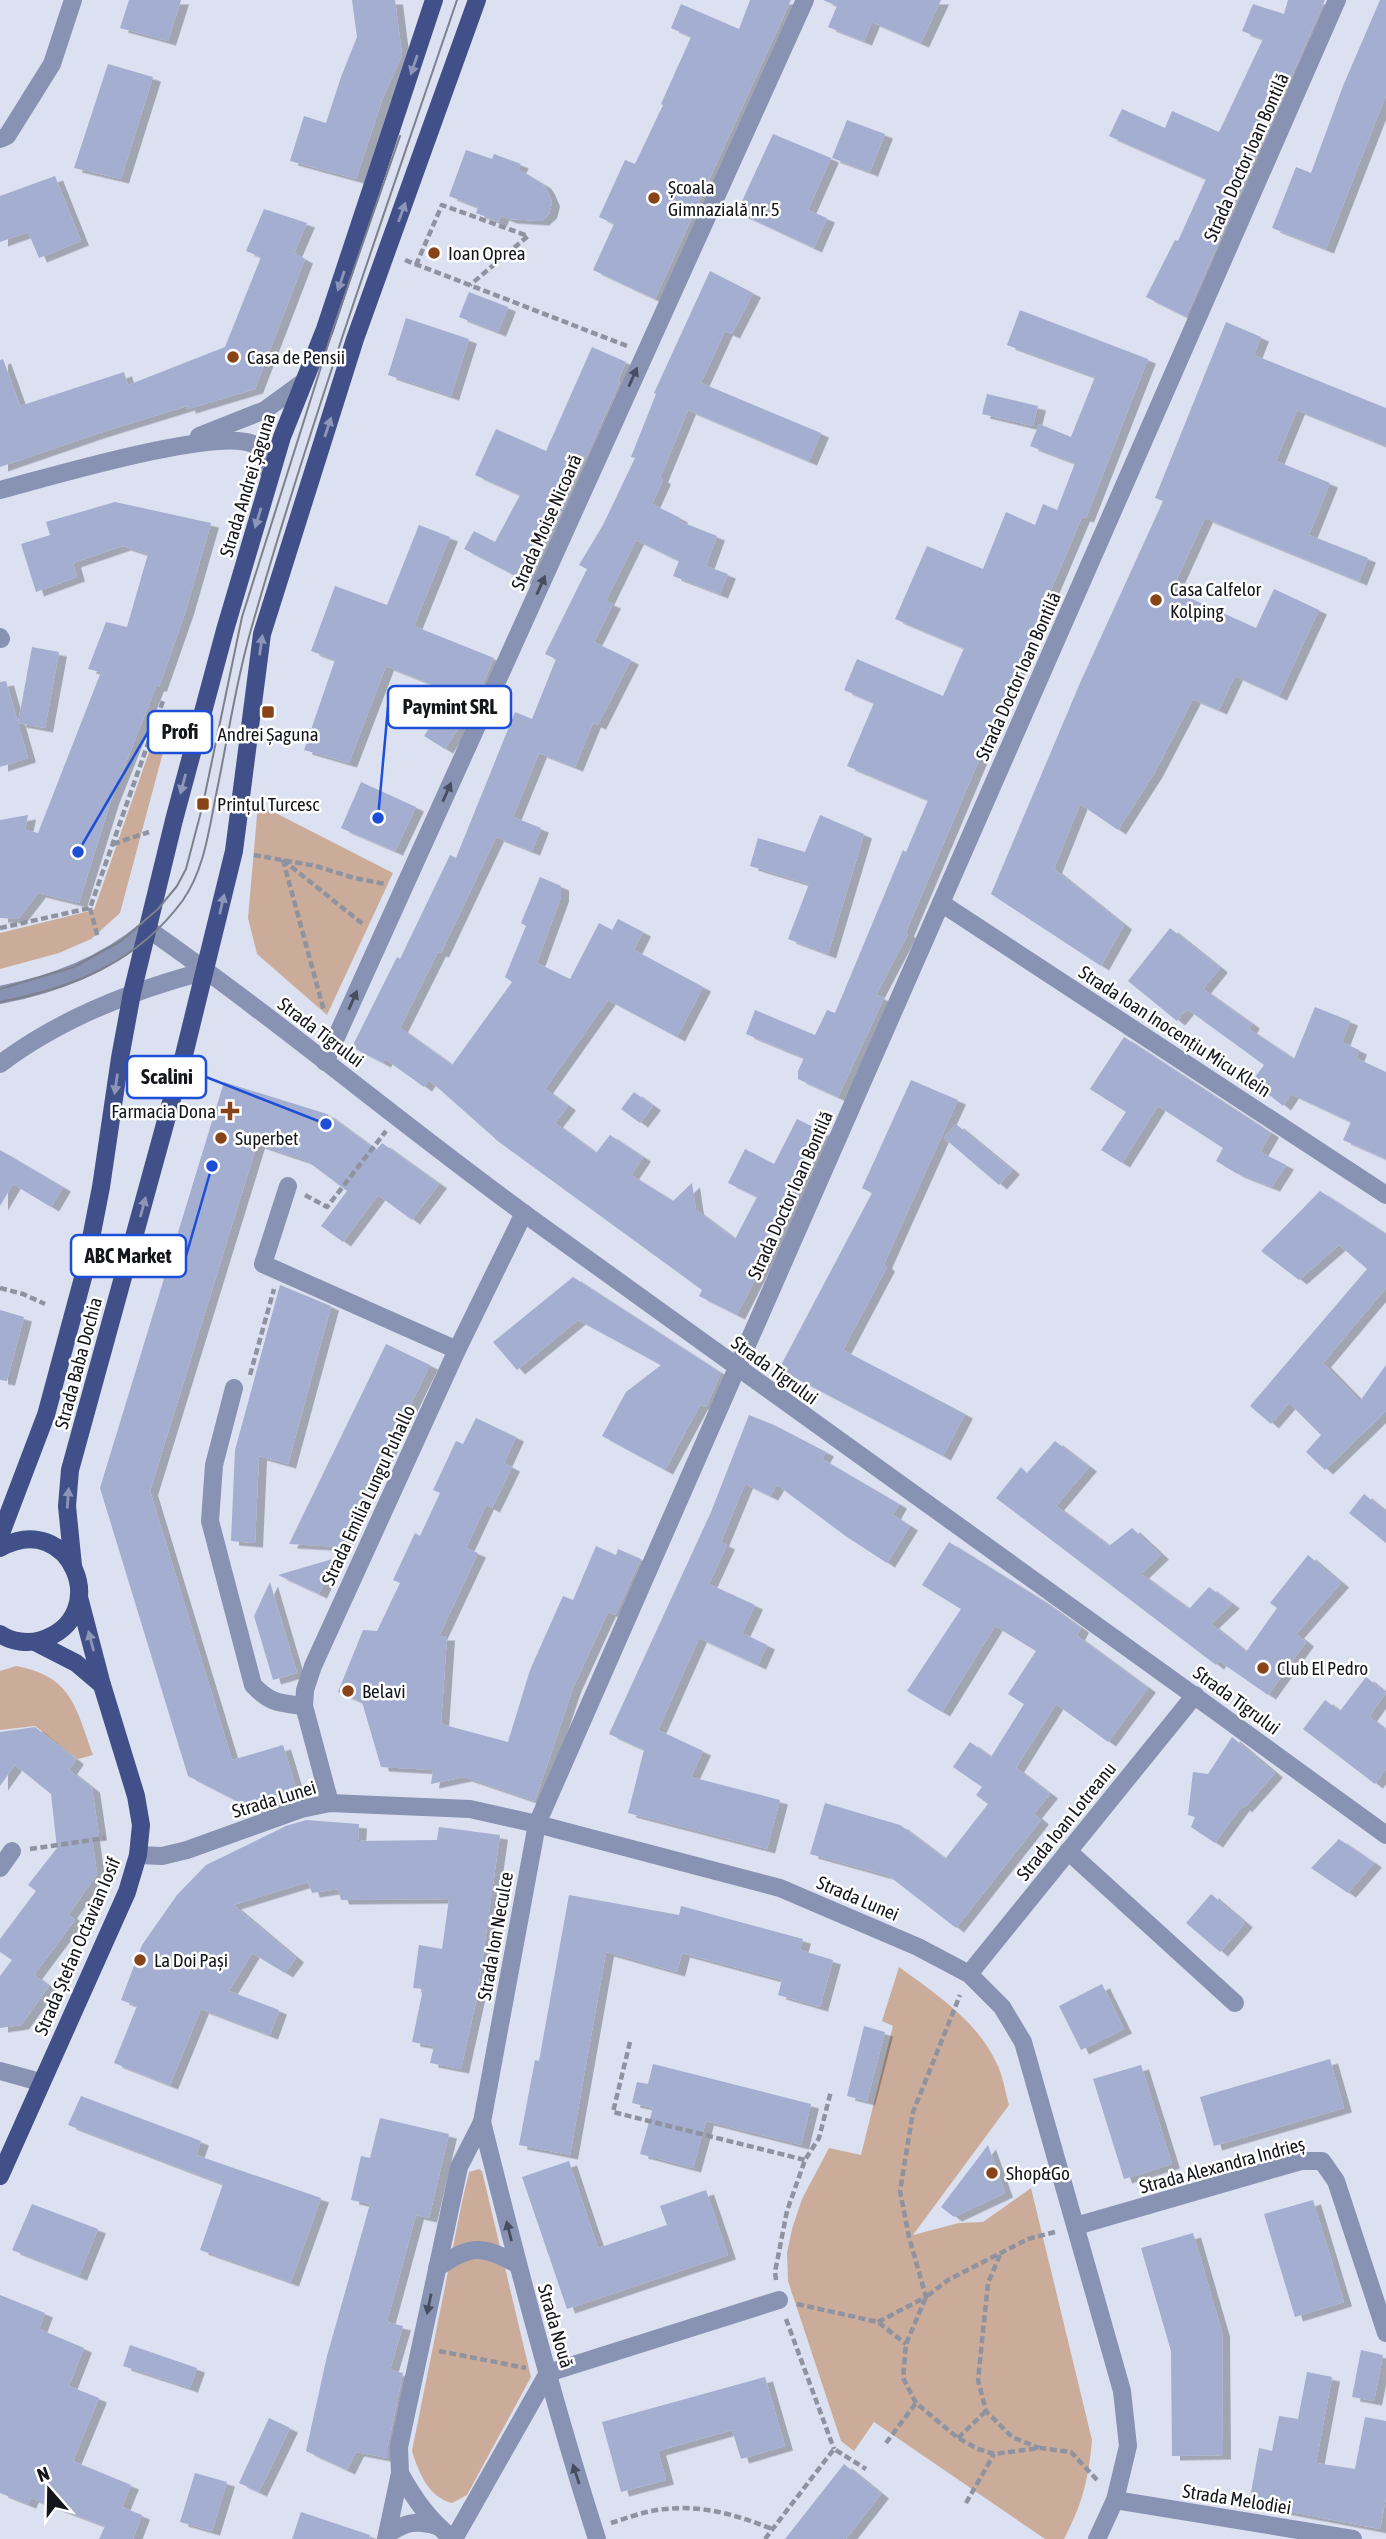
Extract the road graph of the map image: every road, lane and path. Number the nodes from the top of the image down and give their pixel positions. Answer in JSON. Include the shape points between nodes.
{"nodes":[{"id":1,"x":73,"y":0,"type":"edge"},
{"id":2,"x":434,"y":0,"type":"edge"},
{"id":3,"x":477,"y":0,"type":"edge"},
{"id":4,"x":805,"y":0,"type":"edge"},
{"id":5,"x":1337,"y":0,"type":"edge"},
{"id":6,"x":0,"y":139,"type":"edge"},
{"id":7,"x":405,"y":260,"type":"dead end"},
{"id":8,"x":416,"y":265,"type":"junction"},
{"id":9,"x":470,"y":285,"type":"junction"},
{"id":10,"x":644,"y":352,"type":"junction"},
{"id":11,"x":302,"y":383,"type":"junction"},
{"id":12,"x":166,"y":448,"type":"junction"},
{"id":13,"x":270,"y":476,"type":"junction"},
{"id":14,"x":0,"y":490,"type":"edge"},
{"id":15,"x":164,"y":698,"type":"dead end"},
{"id":16,"x":149,"y":832,"type":"dead end"},
{"id":17,"x":112,"y":844,"type":"junction"},
{"id":18,"x":249,"y":854,"type":"dead end"},
{"id":19,"x":283,"y":860,"type":"junction"},
{"id":20,"x":405,"y":885,"type":"junction"},
{"id":21,"x":941,"y":903,"type":"junction"},
{"id":22,"x":90,"y":908,"type":"junction"},
{"id":23,"x":0,"y":928,"type":"edge"},
{"id":24,"x":148,"y":929,"type":"junction"},
{"id":25,"x":381,"y":938,"type":"junction"},
{"id":26,"x":99,"y":943,"type":"dead end"},
{"id":27,"x":206,"y":971,"type":"junction"},
{"id":28,"x":132,"y":993,"type":"junction"},
{"id":29,"x":0,"y":996,"type":"edge"},
{"id":30,"x":324,"y":1016,"type":"dead end"},
{"id":31,"x":325,"y":1062,"type":"junction"},
{"id":32,"x":0,"y":1064,"type":"edge"},
{"id":33,"x":397,"y":1117,"type":"junction"},
{"id":34,"x":288,"y":1186,"type":"joint"},
{"id":35,"x":1386,"y":1195,"type":"edge"},
{"id":36,"x":524,"y":1213,"type":"junction"},
{"id":37,"x":279,"y":1271,"type":"junction"},
{"id":38,"x":0,"y":1288,"type":"edge"},
{"id":39,"x":45,"y":1304,"type":"dead end"},
{"id":40,"x":457,"y":1350,"type":"junction"},
{"id":41,"x":737,"y":1368,"type":"junction"},
{"id":42,"x":234,"y":1388,"type":"joint"},
{"id":43,"x":0,"y":1536,"type":"edge"},
{"id":44,"x":0,"y":1548,"type":"edge"},
{"id":45,"x":73,"y":1566,"type":"junction"},
{"id":46,"x":79,"y":1597,"type":"junction"},
{"id":47,"x":0,"y":1634,"type":"edge"},
{"id":48,"x":26,"y":1642,"type":"junction"},
{"id":49,"x":0,"y":1649,"type":"edge"},
{"id":50,"x":102,"y":1685,"type":"junction"},
{"id":51,"x":1195,"y":1695,"type":"junction"},
{"id":52,"x":304,"y":1706,"type":"junction"},
{"id":53,"x":330,"y":1803,"type":"junction"},
{"id":54,"x":537,"y":1824,"type":"junction"},
{"id":55,"x":1386,"y":1835,"type":"edge"},
{"id":56,"x":105,"y":1838,"type":"dead end"},
{"id":57,"x":12,"y":1851,"type":"joint"},
{"id":58,"x":1068,"y":1851,"type":"junction"},
{"id":59,"x":138,"y":1855,"type":"junction"},
{"id":60,"x":0,"y":1868,"type":"edge"},
{"id":61,"x":969,"y":1973,"type":"junction"},
{"id":62,"x":1235,"y":2003,"type":"dead end"},
{"id":63,"x":630,"y":2042,"type":"dead end"},
{"id":64,"x":0,"y":2071,"type":"edge"},
{"id":65,"x":40,"y":2082,"type":"junction"},
{"id":66,"x":831,"y":2091,"type":"dead end"},
{"id":67,"x":482,"y":2122,"type":"junction"},
{"id":68,"x":805,"y":2160,"type":"junction"},
{"id":69,"x":0,"y":2176,"type":"edge"},
{"id":70,"x":1076,"y":2226,"type":"junction"},
{"id":71,"x":1001,"y":2253,"type":"junction"},
{"id":72,"x":517,"y":2265,"type":"junction"},
{"id":73,"x":437,"y":2268,"type":"junction"},
{"id":74,"x":926,"y":2297,"type":"junction"},
{"id":75,"x":779,"y":2300,"type":"junction"},
{"id":76,"x":878,"y":2322,"type":"junction"},
{"id":77,"x":1386,"y":2333,"type":"edge"},
{"id":78,"x":906,"y":2344,"type":"junction"},
{"id":79,"x":420,"y":2347,"type":"junction"},
{"id":80,"x":548,"y":2373,"type":"junction"},
{"id":81,"x":916,"y":2403,"type":"junction"},
{"id":82,"x":986,"y":2412,"type":"junction"},
{"id":83,"x":958,"y":2438,"type":"junction"},
{"id":84,"x":886,"y":2443,"type":"dead end"},
{"id":85,"x":1040,"y":2448,"type":"junction"},
{"id":86,"x":834,"y":2449,"type":"junction"},
{"id":87,"x":994,"y":2455,"type":"junction"},
{"id":88,"x":866,"y":2469,"type":"dead end"},
{"id":89,"x":400,"y":2473,"type":"junction"},
{"id":90,"x":1115,"y":2500,"type":"junction"},
{"id":91,"x":966,"y":2503,"type":"dead end"},
{"id":92,"x":437,"y":2526,"type":"junction"},
{"id":93,"x":772,"y":2529,"type":"junction"},
{"id":94,"x":595,"y":2534,"type":"edge"},
{"id":95,"x":387,"y":2536,"type":"edge"},
{"id":96,"x":453,"y":2539,"type":"edge"},
{"id":97,"x":765,"y":2539,"type":"edge"},
{"id":98,"x":1097,"y":2539,"type":"edge"},
{"id":99,"x":1353,"y":2539,"type":"edge"}],
"edges":[{"from":1,"to":6,"type":"street","via":[[52,64]]},
{"from":2,"to":11,"type":"main road","name":"Strada Andrei Șaguna","one_way":true,"via":[[325,329]]},
{"from":27,"to":3,"type":"main road","one_way":true,"via":[[234,851],[262,635],[355,339]]},
{"from":4,"to":10,"type":"street","name":"Strada Moise Nicoară"},
{"from":5,"to":21,"type":"street","name":"Strada Doctor Ioan Bontilă"},
{"from":7,"to":8,"type":"path"},
{"from":8,"to":9,"type":"path"},
{"from":8,"to":9,"type":"path","via":[[442,205],[528,236]]},
{"from":9,"to":10,"type":"path"},
{"from":20,"to":10,"type":"street","name":"Strada Moise Nicoară","one_way":true},
{"from":11,"to":12,"type":"street","via":[[265,410]]},
{"from":11,"to":13,"type":"main road","name":"Strada Andrei Șaguna"},
{"from":12,"to":13,"type":"street","via":[[214,441],[253,444],[264,455]]},
{"from":12,"to":14,"type":"street"},
{"from":13,"to":24,"type":"main road","name":"Strada Andrei Șaguna","one_way":true,"via":[[221,643]]},
{"from":15,"to":17,"type":"path"},
{"from":16,"to":17,"type":"path"},
{"from":17,"to":22,"type":"path"},
{"from":18,"to":19,"type":"path"},
{"from":19,"to":20,"type":"path","via":[[376,883]]},
{"from":19,"to":25,"type":"path"},
{"from":19,"to":30,"type":"path"},
{"from":20,"to":25,"type":"street","name":"Strada Moise Nicoară"},
{"from":21,"to":35,"type":"street","name":"Strada Ioan Inocențiu Micu Klein"},
{"from":21,"to":41,"type":"street","name":"Strada Doctor Ioan Bontilă"},
{"from":22,"to":23,"type":"path"},
{"from":22,"to":26,"type":"path"},
{"from":24,"to":27,"type":"street","name":"Strada Tigrului"},
{"from":24,"to":28,"type":"main road","name":"Strada Andrei Șaguna"},
{"from":24,"to":29,"type":"street","via":[[77,974]]},
{"from":31,"to":25,"type":"street","name":"Strada Moise Nicoară","one_way":true},
{"from":27,"to":28,"type":"street"},
{"from":27,"to":31,"type":"street","name":"Strada Tigrului"},
{"from":45,"to":27,"type":"main road","name":"Strada Baba Dochia","one_way":true,"via":[[67,1506],[71,1471]]},
{"from":28,"to":32,"type":"street","via":[[33,1040]]},
{"from":28,"to":43,"type":"main road","name":"Strada Baba Dochia","one_way":true,"via":[[84,1274],[46,1415]]},
{"from":31,"to":33,"type":"street","name":"Strada Tigrului"},
{"from":33,"to":34,"type":"path","via":[[327,1207]]},
{"from":33,"to":36,"type":"street","name":"Strada Tigrului"},
{"from":34,"to":37,"type":"street","via":[[263,1264]]},
{"from":36,"to":40,"type":"street","name":"Strada Emilia Lungu Puhallo"},
{"from":36,"to":41,"type":"street","name":"Strada Tigrului"},
{"from":37,"to":40,"type":"street"},
{"from":37,"to":42,"type":"path","via":[[245,1391]]},
{"from":38,"to":39,"type":"path"},
{"from":40,"to":52,"type":"street","name":"Strada Emilia Lungu Puhallo","via":[[313,1667]]},
{"from":41,"to":51,"type":"street","name":"Strada Tigrului"},
{"from":41,"to":54,"type":"street","name":"Strada Ion Neculce"},
{"from":42,"to":52,"type":"street","via":[[214,1465],[210,1521],[253,1685],[266,1698]]},
{"from":44,"to":45,"type":"main road","via":[[25,1539],[40,1540],[65,1554]]},
{"from":45,"to":46,"type":"main road","name":"Strada Baba Dochia"},
{"from":46,"to":48,"type":"main road","via":[[65,1627],[51,1637]]},
{"from":50,"to":46,"type":"main road","name":"Strada Ștefan Octavian Iosif","one_way":true},
{"from":47,"to":48,"type":"main road"},
{"from":48,"to":49,"type":"main road"},
{"from":48,"to":50,"type":"main road","via":[[76,1663]]},
{"from":50,"to":59,"type":"main road","name":"Strada Ștefan Octavian Iosif","via":[[136,1796],[141,1825]]},
{"from":51,"to":55,"type":"street","name":"Strada Tigrului"},
{"from":51,"to":58,"type":"street","name":"Strada Ioan Lotreanu"},
{"from":52,"to":53,"type":"street","name":"Strada Emilia Lungu Puhallo"},
{"from":53,"to":54,"type":"street","name":"Strada Lunei","via":[[470,1809]]},
{"from":53,"to":59,"type":"street","name":"Strada Lunei","via":[[187,1850]]},
{"from":54,"to":61,"type":"street","name":"Strada Lunei","via":[[780,1888]]},
{"from":54,"to":67,"type":"street","name":"Strada Ion Neculce"},
{"from":56,"to":57,"type":"path"},
{"from":57,"to":60,"type":"street"},
{"from":58,"to":61,"type":"street","name":"Strada Ioan Lotreanu"},
{"from":58,"to":62,"type":"street"},
{"from":59,"to":65,"type":"main road","name":"Strada Ștefan Octavian Iosif","via":[[127,1892]]},
{"from":61,"to":70,"type":"street","name":"Strada Lunei","via":[[1002,2007],[1023,2042]]},
{"from":61,"to":74,"type":"path","via":[[913,2112],[900,2191]]},
{"from":63,"to":68,"type":"path","via":[[612,2112]]},
{"from":64,"to":65,"type":"street"},
{"from":65,"to":69,"type":"main road","name":"Strada Ștefan Octavian Iosif"},
{"from":66,"to":68,"type":"path","via":[[819,2138]]},
{"from":72,"to":67,"type":"street","name":"Strada Nouă","one_way":true},
{"from":67,"to":73,"type":"street","name":"Strada Ion Neculce","via":[[458,2167]]},
{"from":68,"to":75,"type":"path","via":[[787,2211],[775,2272]]},
{"from":70,"to":71,"type":"path","via":[[1028,2239]]},
{"from":70,"to":77,"type":"street","name":"Strada Alexandra Indrieș","via":[[1301,2161],[1321,2161],[1336,2181]]},
{"from":70,"to":90,"type":"street","name":"Strada Lunei","via":[[1126,2416],[1128,2446]]},
{"from":71,"to":74,"type":"path","via":[[948,2280]]},
{"from":71,"to":82,"type":"path","via":[[988,2283],[978,2381]]},
{"from":72,"to":73,"type":"street","via":[[486,2249],[455,2256]]},
{"from":72,"to":80,"type":"street","name":"Strada Nouă"},
{"from":73,"to":79,"type":"street","name":"Strada Ion Neculce","one_way":true},
{"from":74,"to":76,"type":"path"},
{"from":74,"to":78,"type":"path"},
{"from":75,"to":76,"type":"path"},
{"from":75,"to":80,"type":"street"},
{"from":75,"to":86,"type":"path"},
{"from":76,"to":78,"type":"path"},
{"from":78,"to":81,"type":"path","via":[[903,2378]]},
{"from":79,"to":80,"type":"path"},
{"from":79,"to":89,"type":"street","name":"Strada Ion Neculce","via":[[399,2447]]},
{"from":94,"to":80,"type":"street","name":"Strada Nouă","one_way":true},
{"from":80,"to":96,"type":"street"},
{"from":81,"to":83,"type":"path"},
{"from":81,"to":84,"type":"path"},
{"from":82,"to":83,"type":"path"},
{"from":82,"to":85,"type":"path","via":[[1012,2437]]},
{"from":83,"to":87,"type":"path"},
{"from":85,"to":87,"type":"path"},
{"from":85,"to":90,"type":"path","via":[[1071,2452]]},
{"from":86,"to":88,"type":"path"},
{"from":86,"to":93,"type":"path"},
{"from":87,"to":91,"type":"path"},
{"from":89,"to":92,"type":"street","via":[[418,2505]]},
{"from":89,"to":95,"type":"street","name":"Strada Ion Neculce"},
{"from":90,"to":98,"type":"street","name":"Strada Lunei"},
{"from":90,"to":99,"type":"street","name":"Strada Melodiei"},
{"from":92,"to":95,"type":"street","via":[[416,2521]]},
{"from":92,"to":96,"type":"street"},
{"from":93,"to":94,"type":"path","via":[[709,2508],[663,2508]]},
{"from":93,"to":97,"type":"path"}]}
